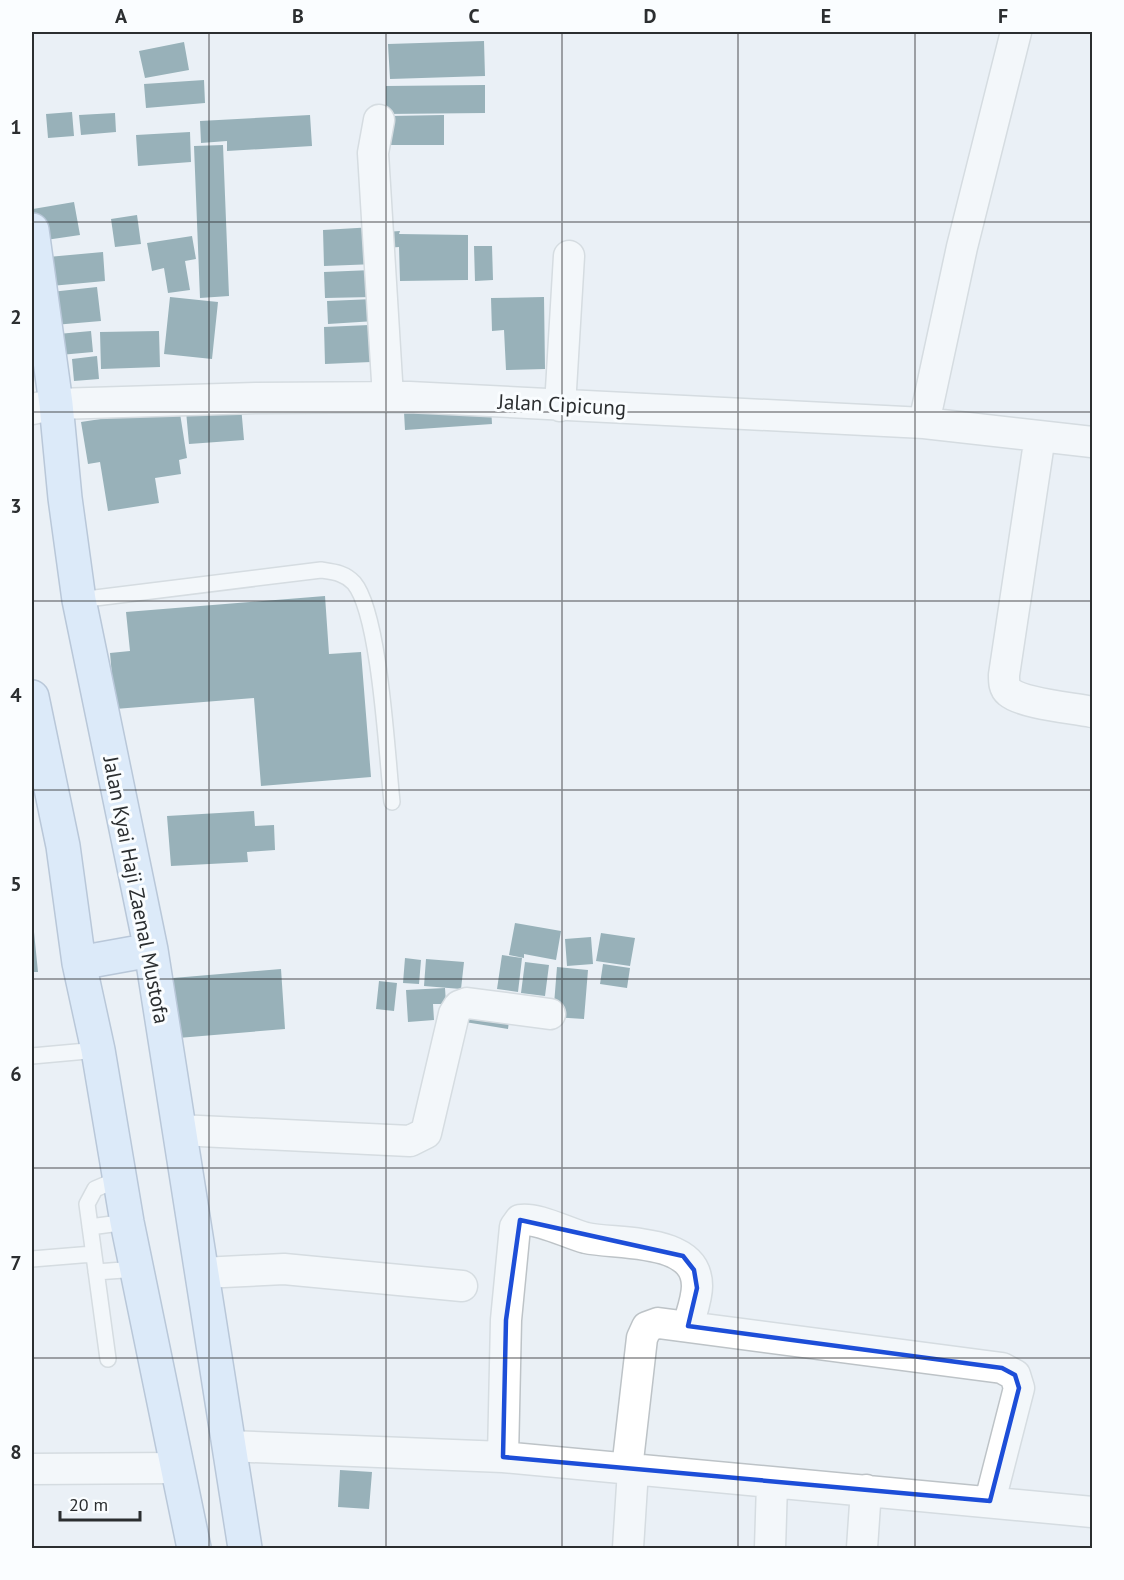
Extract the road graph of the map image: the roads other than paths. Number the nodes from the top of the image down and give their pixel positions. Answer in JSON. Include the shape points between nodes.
{"nodes":[{"id":1,"x":1016,"y":32,"type":"edge"},
{"id":2,"x":379,"y":120,"type":"dead end"},
{"id":3,"x":32,"y":230,"type":"edge"},
{"id":4,"x":569,"y":256,"type":"dead end"},
{"id":5,"x":388,"y":397,"type":"junction"},
{"id":6,"x":560,"y":406,"type":"junction"},
{"id":7,"x":44,"y":407,"type":"edge"},
{"id":8,"x":924,"y":423,"type":"junction"},
{"id":9,"x":1040,"y":436,"type":"junction"},
{"id":10,"x":1092,"y":442,"type":"edge"},
{"id":11,"x":79,"y":600,"type":"junction"},
{"id":12,"x":32,"y":697,"type":"edge"},
{"id":13,"x":1092,"y":712,"type":"edge"},
{"id":14,"x":392,"y":802,"type":"dead end"},
{"id":15,"x":151,"y":950,"type":"junction"},
{"id":16,"x":79,"y":963,"type":"junction"},
{"id":17,"x":550,"y":1014,"type":"dead end"},
{"id":18,"x":98,"y":1050,"type":"junction"},
{"id":19,"x":32,"y":1056,"type":"edge"},
{"id":20,"x":180,"y":1130,"type":"junction"},
{"id":21,"x":121,"y":1178,"type":"junction"},
{"id":22,"x":127,"y":1222,"type":"junction"},
{"id":23,"x":90,"y":1227,"type":"junction"},
{"id":24,"x":93,"y":1254,"type":"junction"},
{"id":25,"x":32,"y":1259,"type":"edge"},
{"id":26,"x":136,"y":1269,"type":"junction"},
{"id":27,"x":96,"y":1272,"type":"junction"},
{"id":28,"x":202,"y":1273,"type":"junction"},
{"id":29,"x":462,"y":1286,"type":"dead end"},
{"id":30,"x":688,"y":1326,"type":"junction"},
{"id":31,"x":108,"y":1359,"type":"dead end"},
{"id":32,"x":228,"y":1446,"type":"junction"},
{"id":33,"x":503,"y":1457,"type":"junction"},
{"id":34,"x":177,"y":1468,"type":"junction"},
{"id":35,"x":32,"y":1469,"type":"edge"},
{"id":36,"x":630,"y":1470,"type":"junction"},
{"id":37,"x":772,"y":1484,"type":"junction"},
{"id":38,"x":866,"y":1490,"type":"junction"},
{"id":39,"x":990,"y":1501,"type":"junction"},
{"id":40,"x":1092,"y":1512,"type":"edge"},
{"id":41,"x":194,"y":1548,"type":"edge"},
{"id":42,"x":245,"y":1548,"type":"edge"},
{"id":43,"x":628,"y":1548,"type":"edge"},
{"id":44,"x":770,"y":1548,"type":"edge"},
{"id":45,"x":862,"y":1548,"type":"edge"}],
"edges":[{"from":1,"to":8,"type":"street","via":[[962,247]]},
{"from":2,"to":5,"type":"street","via":[[373,153]]},
{"from":3,"to":7,"type":"main road","name":"Jalan Kyai Haji Zaenal Mustofa"},
{"from":4,"to":6,"type":"street"},
{"from":5,"to":6,"type":"street","name":"Jalan Cipicung"},
{"from":5,"to":7,"type":"street","name":"Jalan Cipicung"},
{"from":6,"to":8,"type":"street","name":"Jalan Cipicung"},
{"from":7,"to":11,"type":"main road","name":"Jalan Kyai Haji Zaenal Mustofa","via":[[65,498]]},
{"from":8,"to":9,"type":"street","name":"Jalan Cipicung"},
{"from":9,"to":10,"type":"street","name":"Jalan Cipicung"},
{"from":9,"to":13,"type":"street","via":[[1005,687],[1011,694]]},
{"from":11,"to":14,"type":"lane","via":[[321,570],[343,574],[356,585],[375,648]]},
{"from":11,"to":15,"type":"main road","name":"Jalan Kyai Haji Zaenal Mustofa"},
{"from":12,"to":16,"type":"main road","via":[[63,846]]},
{"from":15,"to":16,"type":"main road"},
{"from":15,"to":20,"type":"main road","name":"Jalan Kyai Haji Zaenal Mustofa"},
{"from":16,"to":18,"type":"main road"},
{"from":17,"to":20,"type":"street","via":[[467,1003],[459,1006],[426,1133],[420,1138],[410,1141]]},
{"from":18,"to":19,"type":"lane"},
{"from":18,"to":21,"type":"main road"},
{"from":20,"to":28,"type":"main road","name":"Jalan Kyai Haji Zaenal Mustofa"},
{"from":21,"to":22,"type":"main road"},
{"from":21,"to":23,"type":"lane","via":[[90,1195]]},
{"from":22,"to":23,"type":"lane"},
{"from":22,"to":26,"type":"main road"},
{"from":23,"to":24,"type":"lane"},
{"from":24,"to":25,"type":"lane"},
{"from":24,"to":27,"type":"lane"},
{"from":26,"to":27,"type":"lane"},
{"from":26,"to":34,"type":"main road"},
{"from":27,"to":31,"type":"lane"},
{"from":28,"to":29,"type":"street","via":[[284,1269]]},
{"from":28,"to":32,"type":"main road","name":"Jalan Kyai Haji Zaenal Mustofa"},
{"from":30,"to":33,"type":"street","via":[[697,1288],[694,1270],[682,1256],[631,1242],[591,1239],[532,1220],[520,1220],[515,1227],[506,1320]]},
{"from":30,"to":36,"type":"street","via":[[658,1323],[647,1328],[642,1338]]},
{"from":30,"to":39,"type":"street","via":[[1002,1368],[1015,1375],[1018,1388]]},
{"from":32,"to":33,"type":"street"},
{"from":32,"to":42,"type":"main road","name":"Jalan Kyai Haji Zaenal Mustofa"},
{"from":33,"to":36,"type":"street"},
{"from":34,"to":35,"type":"street"},
{"from":34,"to":41,"type":"main road"},
{"from":36,"to":37,"type":"street"},
{"from":36,"to":43,"type":"street"},
{"from":37,"to":38,"type":"street"},
{"from":37,"to":44,"type":"street"},
{"from":38,"to":39,"type":"street"},
{"from":38,"to":45,"type":"street"},
{"from":39,"to":40,"type":"street"}]}
